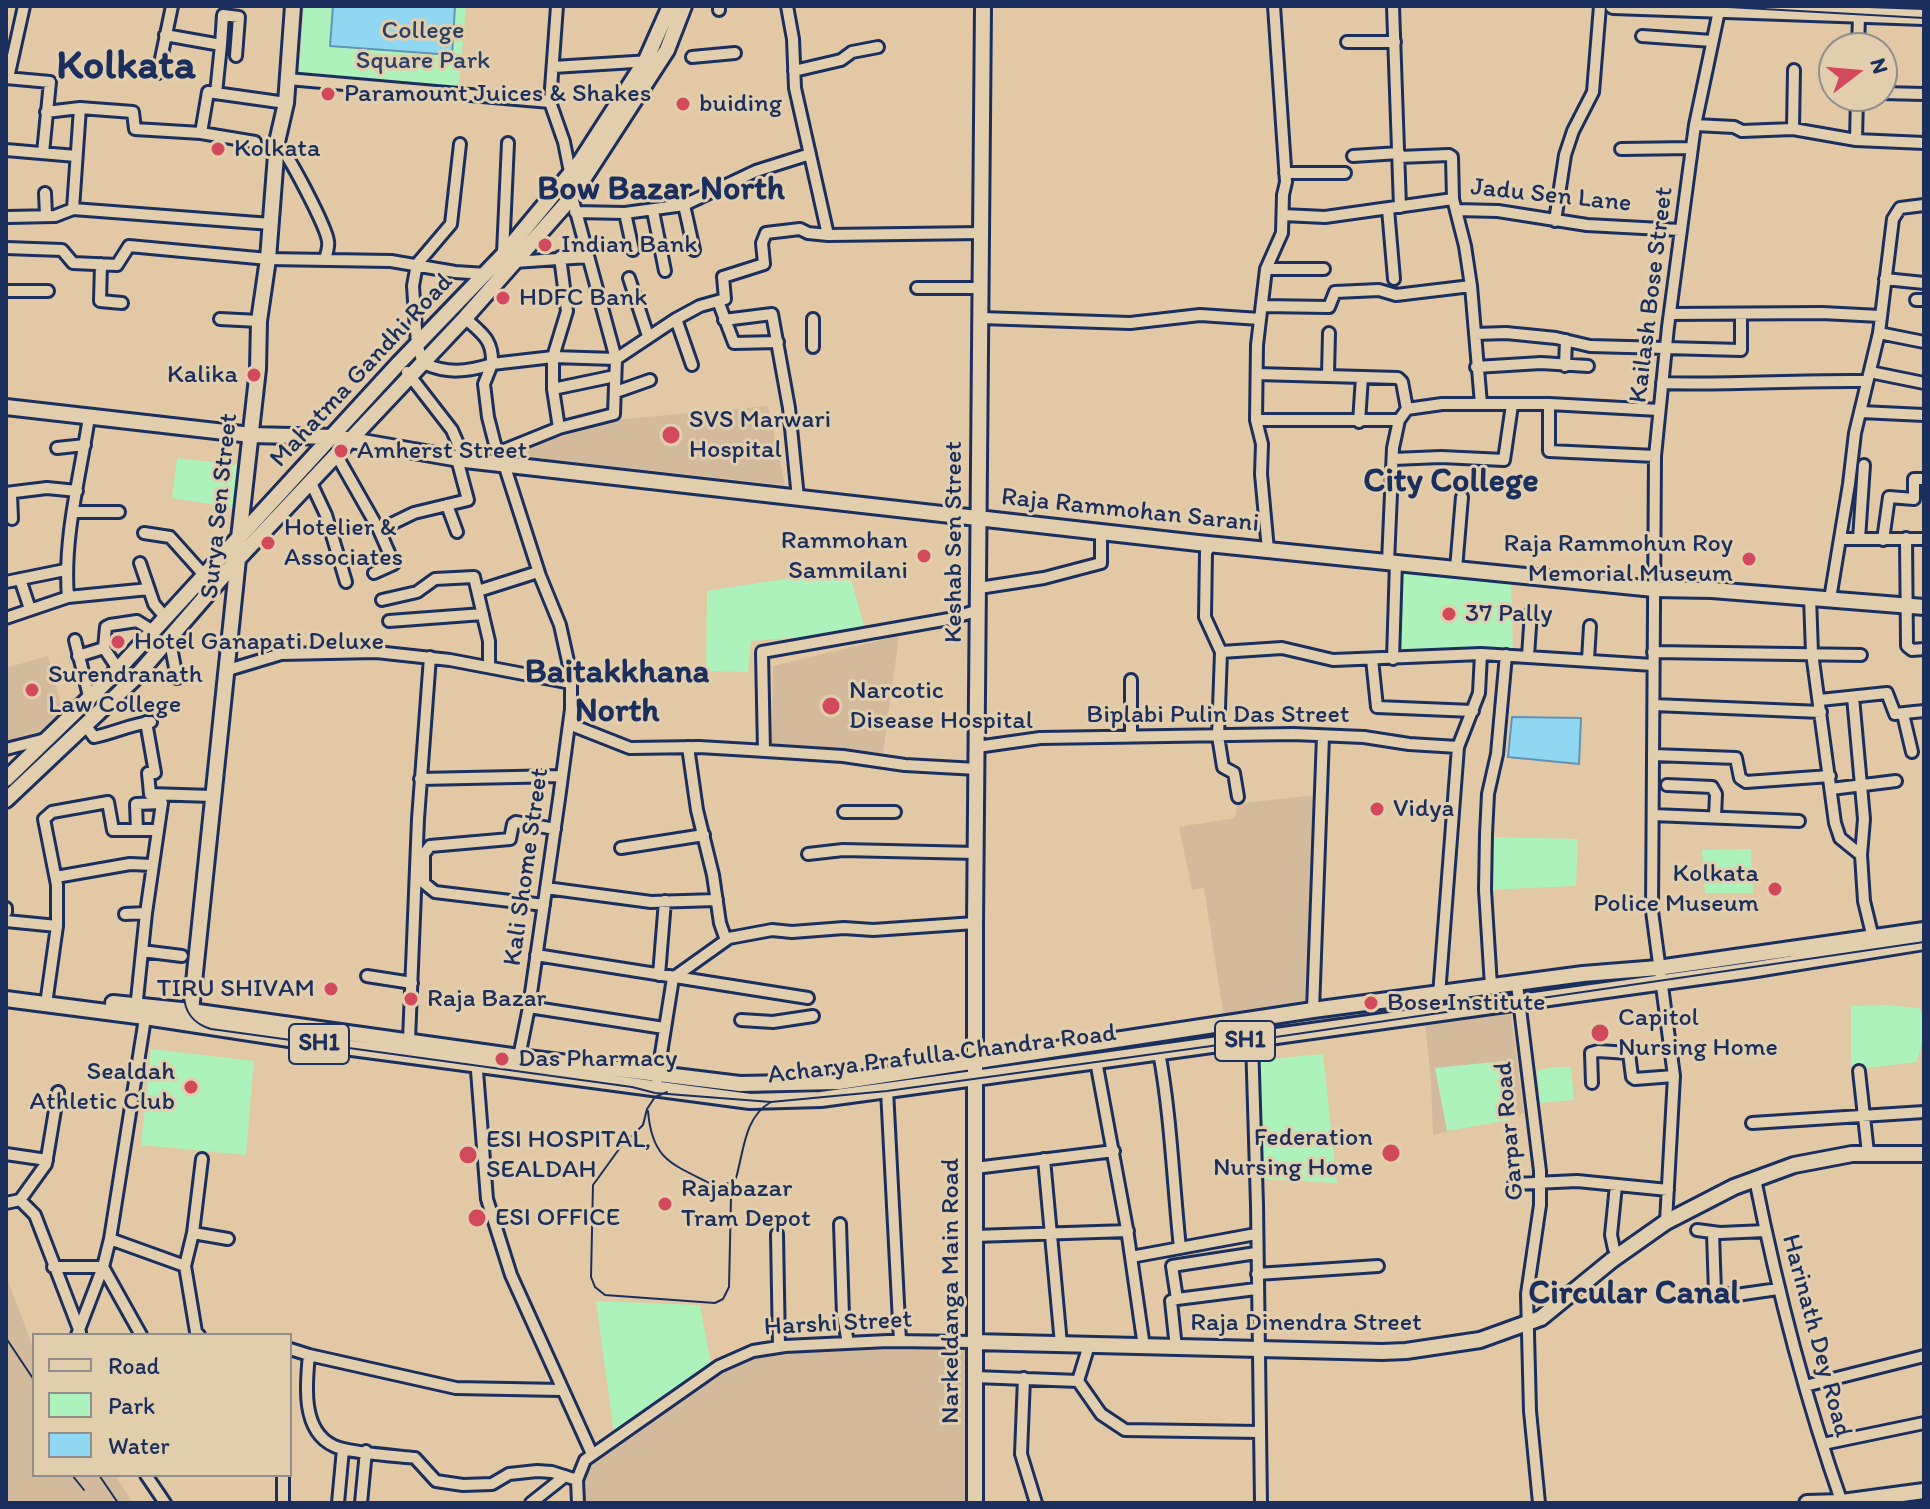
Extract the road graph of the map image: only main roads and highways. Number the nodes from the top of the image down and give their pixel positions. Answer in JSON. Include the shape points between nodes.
{"nodes":[{"id":1,"x":293,"y":6,"type":"edge"},
{"id":2,"x":670,"y":6,"type":"edge"},
{"id":3,"x":684,"y":6,"type":"edge"},
{"id":4,"x":983,"y":6,"type":"edge"},
{"id":5,"x":1613,"y":6,"type":"edge"},
{"id":6,"x":1719,"y":7,"type":"edge"},
{"id":7,"x":1924,"y":17,"type":"edge"},
{"id":8,"x":653,"y":61,"type":"junction"},
{"id":9,"x":509,"y":259,"type":"junction"},
{"id":10,"x":6,"y":407,"type":"edge"},
{"id":11,"x":251,"y":435,"type":"junction"},
{"id":12,"x":334,"y":437,"type":"junction"},
{"id":13,"x":351,"y":440,"type":"junction"},
{"id":14,"x":980,"y":518,"type":"junction"},
{"id":15,"x":239,"y":539,"type":"junction"},
{"id":16,"x":238,"y":559,"type":"junction"},
{"id":17,"x":1924,"y":607,"type":"edge"},
{"id":18,"x":6,"y":779,"type":"edge"},
{"id":19,"x":6,"y":800,"type":"edge"},
{"id":20,"x":1924,"y":930,"type":"edge"},
{"id":21,"x":1924,"y":942,"type":"edge"},
{"id":22,"x":1659,"y":974,"type":"junction"},
{"id":23,"x":6,"y":990,"type":"edge"},
{"id":24,"x":6,"y":999,"type":"edge"},
{"id":25,"x":45,"y":1000,"type":"junction"},
{"id":26,"x":141,"y":1011,"type":"junction"},
{"id":27,"x":191,"y":1011,"type":"junction"},
{"id":28,"x":476,"y":1058,"type":"junction"},
{"id":29,"x":975,"y":1070,"type":"junction"},
{"id":30,"x":656,"y":1081,"type":"junction"},
{"id":31,"x":1924,"y":1154,"type":"edge"},
{"id":32,"x":974,"y":1342,"type":"junction"},
{"id":33,"x":1924,"y":1491,"type":"edge"},
{"id":34,"x":975,"y":1503,"type":"edge"},
{"id":35,"x":1807,"y":1503,"type":"edge"},
{"id":36,"x":1842,"y":1503,"type":"edge"}],
"edges":[{"from":1,"to":11,"type":"main road","name":"Surya Sen Street"},
{"from":2,"to":8,"type":"main road","name":"Mahatma Gandhi Road"},
{"from":3,"to":8,"type":"main road","name":"Mahatma Gandhi Road"},
{"from":4,"to":14,"type":"main road","name":"Keshab Sen Street"},
{"from":5,"to":6,"type":"main road"},
{"from":6,"to":7,"type":"main road"},
{"from":8,"to":9,"type":"main road","name":"Mahatma Gandhi Road"},
{"from":8,"to":9,"type":"main road","name":"Mahatma Gandhi Road","via":[[573,205]]},
{"from":9,"to":12,"type":"main road","name":"Mahatma Gandhi Road","via":[[486,274],[417,344]]},
{"from":9,"to":13,"type":"main road","name":"Mahatma Gandhi Road","via":[[465,318]]},
{"from":10,"to":11,"type":"main road","name":"Raja Rammohan Sarani"},
{"from":11,"to":12,"type":"main road","name":"Raja Rammohan Sarani"},
{"from":11,"to":15,"type":"main road","name":"Surya Sen Street"},
{"from":12,"to":13,"type":"main road","name":"Raja Rammohan Sarani"},
{"from":12,"to":15,"type":"main road","name":"Mahatma Gandhi Road"},
{"from":13,"to":14,"type":"main road","name":"Raja Rammohan Sarani","via":[[461,459]]},
{"from":13,"to":16,"type":"main road","name":"Mahatma Gandhi Road"},
{"from":14,"to":17,"type":"main road","name":"Raja Rammohan Sarani","via":[[1654,589]]},
{"from":14,"to":29,"type":"main road","name":"Keshab Sen Street"},
{"from":15,"to":16,"type":"main road","name":"Surya Sen Street"},
{"from":15,"to":18,"type":"main road","name":"Mahatma Gandhi Road","via":[[69,720]]},
{"from":16,"to":19,"type":"main road","name":"Mahatma Gandhi Road","via":[[134,679]]},
{"from":16,"to":27,"type":"main road","name":"Surya Sen Street"},
{"from":20,"to":22,"type":"main road","number":"SH1"},
{"from":21,"to":22,"type":"main road","number":"SH1","via":[[1750,970]]},
{"from":22,"to":29,"type":"main road","name":"Acharya Prafulla Chandra Road","number":"SH1","via":[[1252,1040],[1096,1061]]},
{"from":22,"to":29,"type":"main road","number":"SH1","via":[[1583,974],[1313,1010]]},
{"from":23,"to":25,"type":"main road"},
{"from":24,"to":25,"type":"main road"},
{"from":25,"to":26,"type":"main road"},
{"from":26,"to":27,"type":"main road"},
{"from":26,"to":28,"type":"main road","name":"Acharya Prafulla Chandra Road","number":"SH1"},
{"from":27,"to":28,"type":"main road","via":[[409,1040]]},
{"from":28,"to":30,"type":"main road","name":"Acharya Prafulla Chandra Road","number":"SH1"},
{"from":28,"to":30,"type":"main road","via":[[519,1057]]},
{"from":29,"to":30,"type":"main road","via":[[839,1082]]},
{"from":29,"to":30,"type":"main road","name":"Acharya Prafulla Chandra Road","number":"SH1","via":[[821,1099],[750,1101]]},
{"from":29,"to":32,"type":"main road","name":"Narkeldanga Main Road"},
{"from":31,"to":32,"type":"main road","name":"Raja Dinendra Street","via":[[1852,1154],[1755,1179],[1666,1222],[1541,1318],[1480,1340],[1406,1351]]},
{"from":32,"to":34,"type":"main road","name":"Narkeldanga Main Road"},
{"from":33,"to":36,"type":"main road"},
{"from":35,"to":36,"type":"main road"}]}
